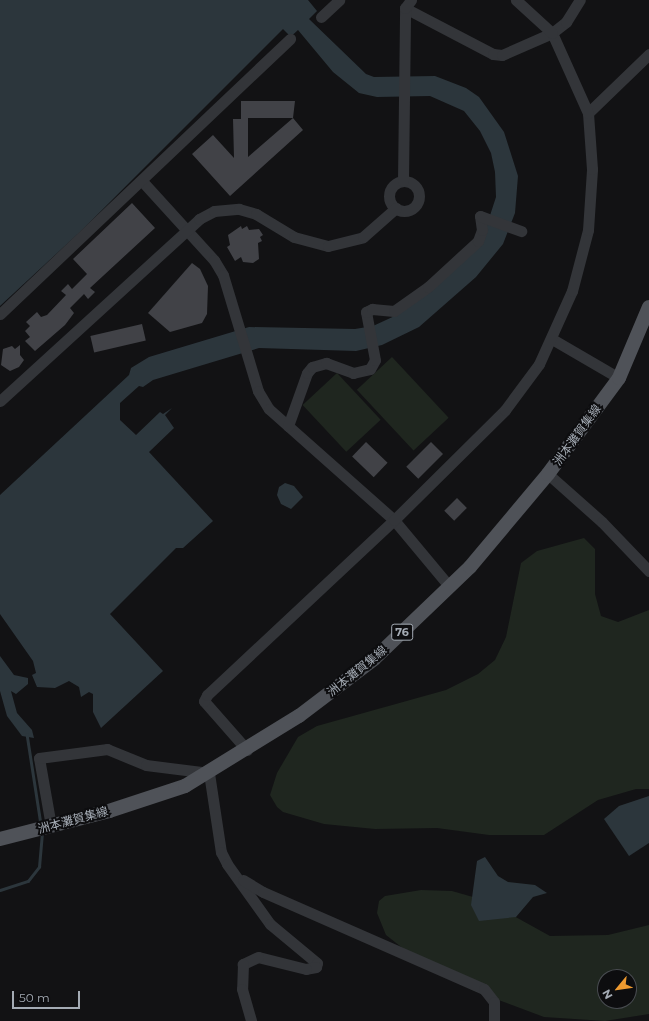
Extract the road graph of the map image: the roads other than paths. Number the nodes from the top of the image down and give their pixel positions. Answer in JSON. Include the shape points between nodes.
{"nodes":[{"id":1,"x":339,"y":0,"type":"edge"},
{"id":2,"x":516,"y":0,"type":"edge"},
{"id":3,"x":580,"y":0,"type":"edge"},
{"id":4,"x":408,"y":4,"type":"edge"},
{"id":5,"x":320,"y":17,"type":"dead end"},
{"id":6,"x":552,"y":33,"type":"junction"},
{"id":7,"x":290,"y":38,"type":"dead end"},
{"id":8,"x":649,"y":54,"type":"edge"},
{"id":9,"x":588,"y":113,"type":"junction"},
{"id":10,"x":142,"y":181,"type":"junction"},
{"id":11,"x":403,"y":181,"type":"junction"},
{"id":12,"x":396,"y":208,"type":"junction"},
{"id":13,"x":187,"y":231,"type":"junction"},
{"id":14,"x":521,"y":231,"type":"dead end"},
{"id":15,"x":649,"y":308,"type":"edge"},
{"id":16,"x":0,"y":314,"type":"edge"},
{"id":17,"x":552,"y":339,"type":"junction"},
{"id":18,"x":619,"y":378,"type":"junction"},
{"id":19,"x":0,"y":401,"type":"edge"},
{"id":20,"x":288,"y":426,"type":"junction"},
{"id":21,"x":548,"y":474,"type":"junction"},
{"id":22,"x":394,"y":520,"type":"junction"},
{"id":23,"x":649,"y":571,"type":"edge"},
{"id":24,"x":449,"y":586,"type":"junction"},
{"id":25,"x":246,"y":750,"type":"junction"},
{"id":26,"x":209,"y":773,"type":"junction"},
{"id":27,"x":44,"y":828,"type":"junction"},
{"id":28,"x":0,"y":839,"type":"edge"},
{"id":29,"x":234,"y":874,"type":"junction"},
{"id":30,"x":250,"y":1021,"type":"edge"},
{"id":31,"x":494,"y":1021,"type":"edge"}],
"edges":[{"from":1,"to":5,"type":"street"},
{"from":2,"to":6,"type":"street"},
{"from":3,"to":6,"type":"street","via":[[566,22]]},
{"from":4,"to":6,"type":"street","via":[[493,54],[502,55]]},
{"from":4,"to":11,"type":"street"},
{"from":6,"to":9,"type":"street"},
{"from":7,"to":10,"type":"street"},
{"from":8,"to":9,"type":"street"},
{"from":9,"to":17,"type":"street","via":[[592,169],[586,244]]},
{"from":10,"to":13,"type":"street"},
{"from":10,"to":16,"type":"street"},
{"from":11,"to":12,"type":"street","via":[[394,185],[389,193]]},
{"from":11,"to":12,"type":"street","via":[[417,188],[418,203],[406,211]]},
{"from":12,"to":13,"type":"street","via":[[362,237],[328,246],[294,237],[256,214],[239,209],[214,211]]},
{"from":13,"to":19,"type":"street"},
{"from":13,"to":20,"type":"street","via":[[220,270],[258,391],[269,410]]},
{"from":14,"to":20,"type":"street","via":[[480,216],[482,230],[478,241],[428,287],[394,311],[372,309],[366,312],[375,360],[370,368],[353,373],[326,363],[312,367],[306,373]]},
{"from":15,"to":18,"type":"main road","name":"洲本灘賀集線","number":"76"},
{"from":17,"to":18,"type":"street"},
{"from":17,"to":22,"type":"street","via":[[515,399]]},
{"from":18,"to":21,"type":"main road","name":"洲本灘賀集線","number":"76"},
{"from":20,"to":22,"type":"street"},
{"from":21,"to":23,"type":"street","via":[[602,522]]},
{"from":21,"to":24,"type":"main road","name":"洲本灘賀集線","number":"76","via":[[470,567]]},
{"from":22,"to":24,"type":"street"},
{"from":22,"to":25,"type":"street","via":[[207,695],[204,701]]},
{"from":24,"to":25,"type":"main road","name":"洲本灘賀集線","number":"76","via":[[374,659],[299,716]]},
{"from":25,"to":26,"type":"main road","name":"洲本灘賀集線","number":"76"},
{"from":26,"to":27,"type":"main road","name":"洲本灘賀集線","number":"76","via":[[162,795]]},
{"from":26,"to":27,"type":"street","via":[[146,765],[107,748],[39,758]]},
{"from":26,"to":29,"type":"street","via":[[221,852]]},
{"from":27,"to":28,"type":"main road","name":"洲本灘賀集線","number":"76"},
{"from":29,"to":30,"type":"street","via":[[270,924],[317,963],[316,967],[306,969],[258,957],[242,964],[242,989]]},
{"from":29,"to":31,"type":"street","via":[[263,892],[484,989],[494,1002]]}]}
